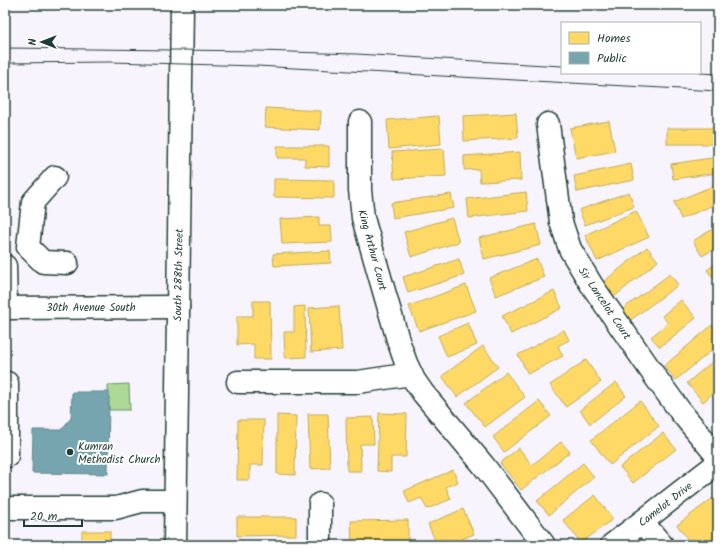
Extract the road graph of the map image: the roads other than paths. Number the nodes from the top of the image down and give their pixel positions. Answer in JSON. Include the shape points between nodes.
{"nodes":[{"id":1,"x":182,"y":5,"type":"edge"},
{"id":2,"x":360,"y":122,"type":"dead end"},
{"id":3,"x":548,"y":124,"type":"dead end"},
{"id":4,"x":55,"y":177,"type":"dead end"},
{"id":5,"x":28,"y":247,"type":"junction"},
{"id":6,"x":66,"y":263,"type":"dead end"},
{"id":7,"x":5,"y":266,"type":"edge"},
{"id":8,"x":5,"y":270,"type":"edge"},
{"id":9,"x":178,"y":307,"type":"junction"},
{"id":10,"x":5,"y":308,"type":"edge"},
{"id":11,"x":411,"y":374,"type":"junction"},
{"id":12,"x":238,"y":382,"type":"dead end"},
{"id":13,"x":5,"y":383,"type":"edge"},
{"id":14,"x":5,"y":456,"type":"edge"},
{"id":15,"x":718,"y":457,"type":"edge"},
{"id":16,"x":718,"y":463,"type":"edge"},
{"id":17,"x":175,"y":501,"type":"junction"},
{"id":18,"x":320,"y":504,"type":"dead end"},
{"id":19,"x":5,"y":508,"type":"edge"},
{"id":20,"x":642,"y":522,"type":"junction"},
{"id":21,"x":175,"y":545,"type":"edge"},
{"id":22,"x":320,"y":545,"type":"edge"},
{"id":23,"x":544,"y":545,"type":"edge"},
{"id":24,"x":612,"y":545,"type":"edge"},
{"id":25,"x":662,"y":545,"type":"edge"}],
"edges":[{"from":1,"to":9,"type":"street","name":"South 288th Street"},
{"from":2,"to":11,"type":"street","name":"King Arthur Court","via":[[360,190],[363,218],[398,340]]},
{"from":3,"to":15,"type":"street","name":"Sir Lancelot Court","via":[[561,222],[570,250],[656,378]]},
{"from":4,"to":5,"type":"street","via":[[33,202]]},
{"from":5,"to":6,"type":"street","via":[[43,262]]},
{"from":5,"to":8,"type":"street"},
{"from":7,"to":8,"type":"street"},
{"from":8,"to":10,"type":"street"},
{"from":9,"to":10,"type":"street","name":"30th Avenue South"},
{"from":9,"to":17,"type":"street","name":"South 288th Street"},
{"from":11,"to":12,"type":"street","via":[[358,382]]},
{"from":11,"to":23,"type":"street","name":"King Arthur Court","via":[[423,393],[484,466]]},
{"from":13,"to":14,"type":"street"},
{"from":16,"to":20,"type":"street","name":"Camelot Drive"},
{"from":17,"to":19,"type":"street","via":[[142,501],[116,508]]},
{"from":17,"to":21,"type":"street","name":"South 288th Street"},
{"from":18,"to":22,"type":"street"},
{"from":20,"to":24,"type":"street","name":"Camelot Drive"},
{"from":20,"to":25,"type":"street"}]}
